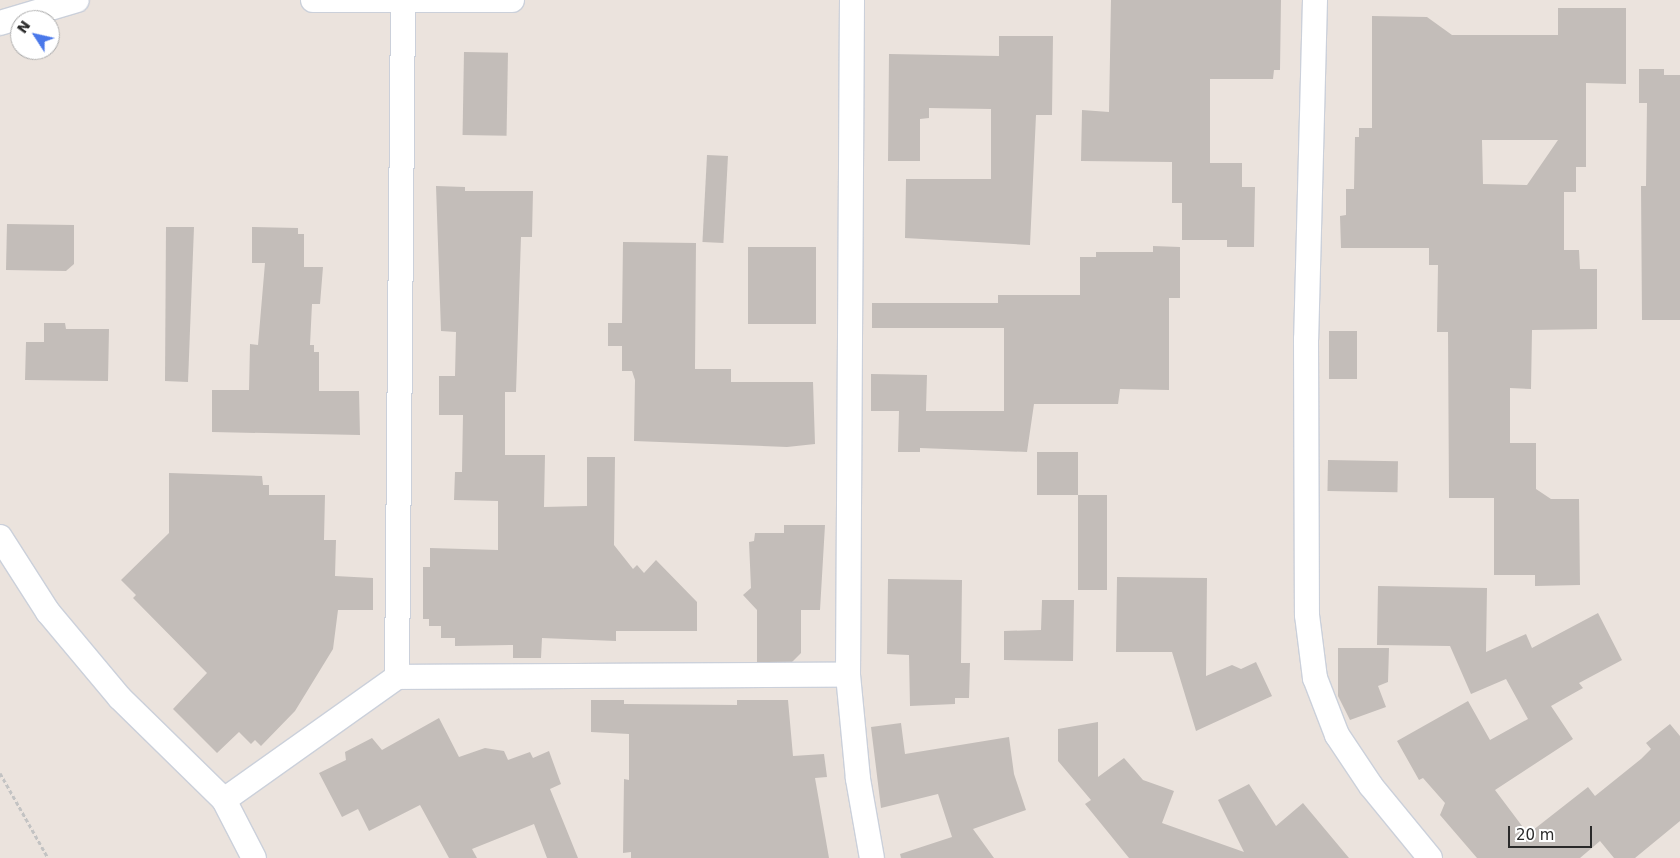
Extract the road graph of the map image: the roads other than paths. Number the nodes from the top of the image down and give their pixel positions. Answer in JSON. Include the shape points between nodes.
{"nodes":[{"id":1,"x":77,"y":0,"type":"edge"},
{"id":2,"x":313,"y":0,"type":"edge"},
{"id":3,"x":512,"y":0,"type":"edge"},
{"id":4,"x":852,"y":0,"type":"edge"},
{"id":5,"x":1315,"y":0,"type":"edge"},
{"id":6,"x":403,"y":2,"type":"junction"},
{"id":7,"x":0,"y":22,"type":"edge"},
{"id":8,"x":0,"y":538,"type":"edge"},
{"id":9,"x":848,"y":675,"type":"junction"},
{"id":10,"x":397,"y":677,"type":"junction"},
{"id":11,"x":224,"y":800,"type":"junction"},
{"id":12,"x":254,"y":858,"type":"edge"},
{"id":13,"x":872,"y":858,"type":"edge"},
{"id":14,"x":1430,"y":858,"type":"edge"}],
"edges":[{"from":1,"to":7,"type":"street"},
{"from":2,"to":6,"type":"street"},
{"from":3,"to":6,"type":"street"},
{"from":4,"to":9,"type":"street"},
{"from":5,"to":14,"type":"street","via":[[1306,339],[1307,615],[1315,678],[1337,735],[1371,786]]},
{"from":6,"to":10,"type":"street"},
{"from":8,"to":11,"type":"street","via":[[48,612],[120,698]]},
{"from":9,"to":10,"type":"street"},
{"from":9,"to":13,"type":"street","via":[[858,779]]},
{"from":10,"to":11,"type":"street"},
{"from":11,"to":12,"type":"street"}]}
